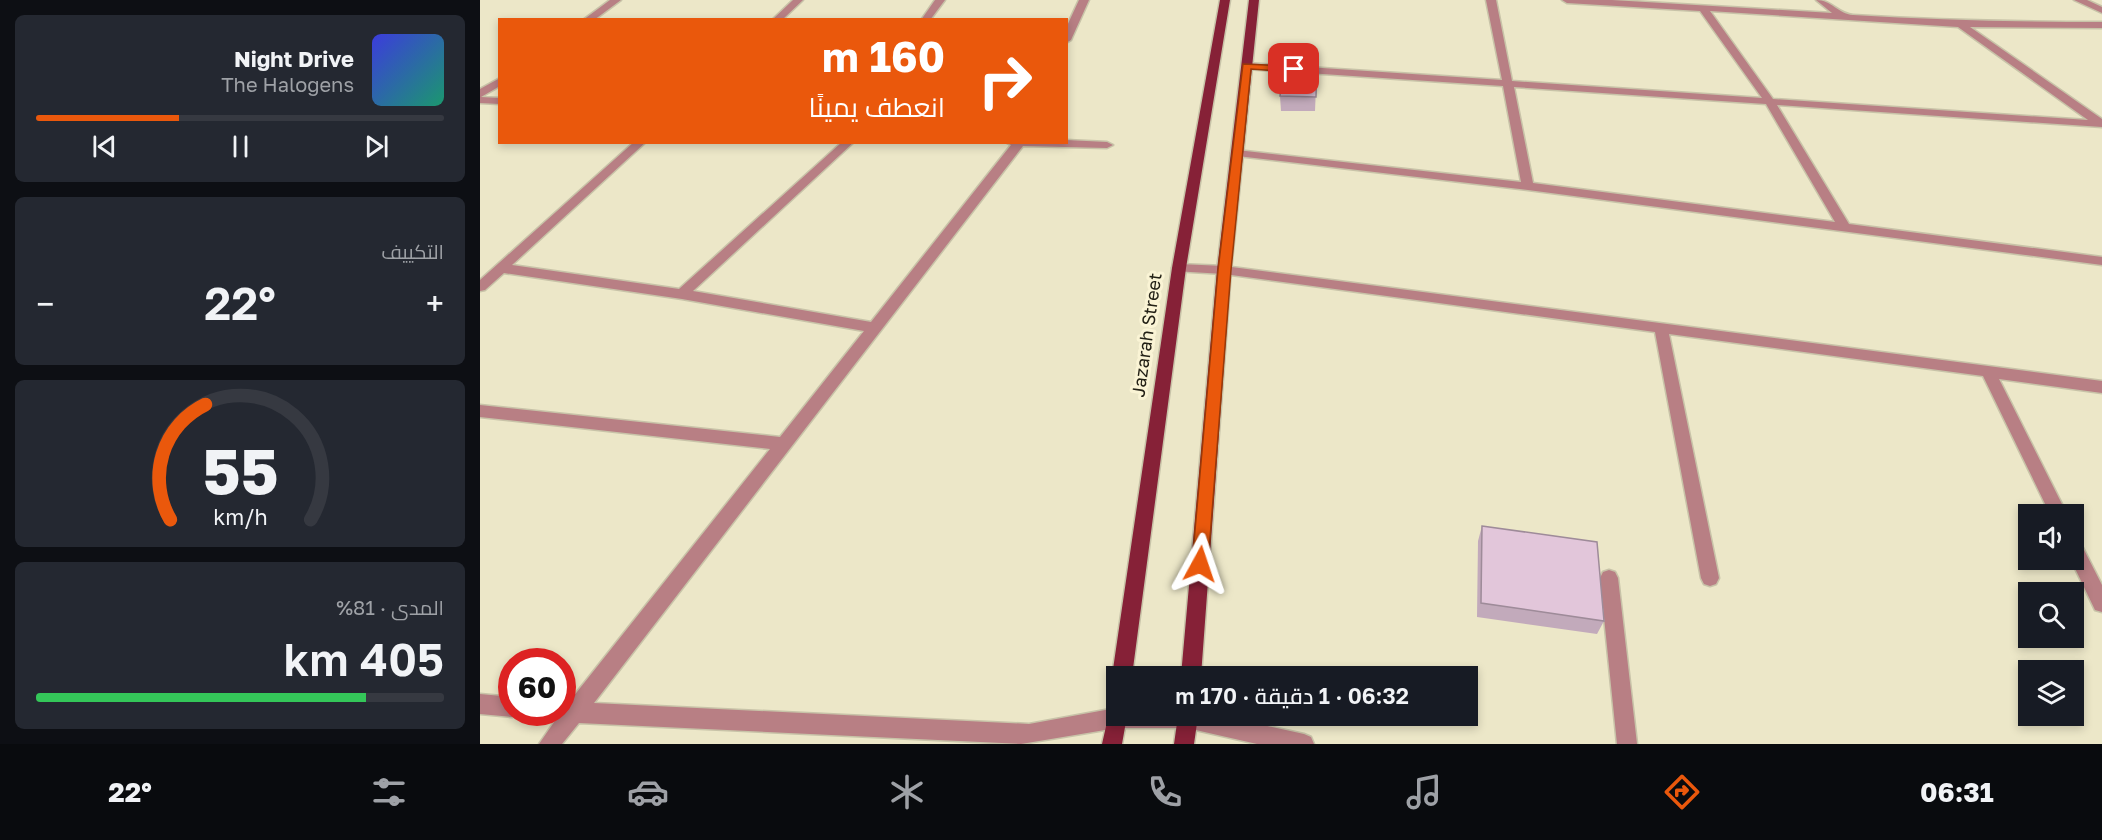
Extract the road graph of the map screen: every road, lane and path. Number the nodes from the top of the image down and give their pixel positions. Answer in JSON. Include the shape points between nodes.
{"nodes":[{"id":1,"x":615,"y":0,"type":"edge"},
{"id":2,"x":798,"y":0,"type":"edge"},
{"id":3,"x":940,"y":0,"type":"edge"},
{"id":4,"x":1084,"y":0,"type":"edge"},
{"id":5,"x":1225,"y":0,"type":"edge"},
{"id":6,"x":1254,"y":0,"type":"edge"},
{"id":7,"x":1491,"y":0,"type":"edge"},
{"id":8,"x":1567,"y":0,"type":"edge"},
{"id":9,"x":1821,"y":0,"type":"edge"},
{"id":10,"x":2079,"y":0,"type":"edge"},
{"id":11,"x":1633,"y":2,"type":"edge"},
{"id":12,"x":1703,"y":8,"type":"junction"},
{"id":13,"x":2102,"y":10,"type":"edge"},
{"id":14,"x":1841,"y":16,"type":"junction"},
{"id":15,"x":590,"y":18,"type":"edge"},
{"id":16,"x":778,"y":18,"type":"edge"},
{"id":17,"x":926,"y":18,"type":"edge"},
{"id":18,"x":1960,"y":24,"type":"junction"},
{"id":19,"x":2102,"y":25,"type":"edge"},
{"id":20,"x":1068,"y":36,"type":"edge"},
{"id":21,"x":1247,"y":66,"type":"junction"},
{"id":22,"x":498,"y":82,"type":"edge"},
{"id":23,"x":1509,"y":83,"type":"junction"},
{"id":24,"x":480,"y":94,"type":"edge"},
{"id":25,"x":480,"y":100,"type":"edge"},
{"id":26,"x":1769,"y":100,"type":"junction"},
{"id":27,"x":498,"y":101,"type":"edge"},
{"id":28,"x":2102,"y":124,"type":"edge"},
{"id":29,"x":639,"y":144,"type":"edge"},
{"id":30,"x":847,"y":144,"type":"edge"},
{"id":31,"x":1016,"y":144,"type":"edge"},
{"id":32,"x":1062,"y":144,"type":"edge"},
{"id":33,"x":1107,"y":145,"type":"dead end"},
{"id":34,"x":1237,"y":153,"type":"junction"},
{"id":35,"x":1528,"y":186,"type":"junction"},
{"id":36,"x":1844,"y":227,"type":"junction"},
{"id":37,"x":2102,"y":261,"type":"edge"},
{"id":38,"x":502,"y":268,"type":"junction"},
{"id":39,"x":1179,"y":268,"type":"junction"},
{"id":40,"x":1224,"y":270,"type":"junction"},
{"id":41,"x":480,"y":287,"type":"edge"},
{"id":42,"x":682,"y":294,"type":"junction"},
{"id":43,"x":876,"y":328,"type":"junction"},
{"id":44,"x":1661,"y":328,"type":"junction"},
{"id":45,"x":1988,"y":372,"type":"junction"},
{"id":46,"x":2102,"y":387,"type":"edge"},
{"id":47,"x":480,"y":411,"type":"edge"},
{"id":48,"x":785,"y":444,"type":"junction"},
{"id":49,"x":2053,"y":504,"type":"edge"},
{"id":50,"x":2084,"y":567,"type":"edge"},
{"id":51,"x":1609,"y":578,"type":"dead end"},
{"id":52,"x":1710,"y":578,"type":"dead end"},
{"id":53,"x":2102,"y":604,"type":"edge"},
{"id":54,"x":1123,"y":666,"type":"edge"},
{"id":55,"x":1192,"y":666,"type":"edge"},
{"id":56,"x":576,"y":702,"type":"edge"},
{"id":57,"x":480,"y":704,"type":"edge"},
{"id":58,"x":498,"y":706,"type":"edge"},
{"id":59,"x":576,"y":712,"type":"edge"},
{"id":60,"x":1106,"y":720,"type":"edge"},
{"id":61,"x":560,"y":726,"type":"edge"},
{"id":62,"x":1115,"y":726,"type":"edge"},
{"id":63,"x":1186,"y":726,"type":"edge"},
{"id":64,"x":1226,"y":726,"type":"edge"},
{"id":65,"x":1027,"y":739,"type":"edge"},
{"id":66,"x":549,"y":744,"type":"edge"},
{"id":67,"x":1112,"y":744,"type":"edge"},
{"id":68,"x":1184,"y":744,"type":"edge"},
{"id":69,"x":1304,"y":744,"type":"edge"},
{"id":70,"x":1627,"y":744,"type":"edge"}],
"edges":[{"from":1,"to":15,"type":"street"},
{"from":2,"to":16,"type":"street"},
{"from":3,"to":17,"type":"street"},
{"from":4,"to":20,"type":"street"},
{"from":5,"to":39,"type":"main road","name":"Jazarah Street"},
{"from":6,"to":21,"type":"main road"},
{"from":7,"to":23,"type":"street"},
{"from":8,"to":11,"type":"street"},
{"from":9,"to":14,"type":"street"},
{"from":10,"to":13,"type":"street"},
{"from":11,"to":12,"type":"street"},
{"from":12,"to":14,"type":"street"},
{"from":12,"to":26,"type":"street"},
{"from":14,"to":18,"type":"street"},
{"from":18,"to":19,"type":"street"},
{"from":18,"to":28,"type":"street"},
{"from":21,"to":23,"type":"street"},
{"from":21,"to":34,"type":"main road"},
{"from":22,"to":24,"type":"street"},
{"from":23,"to":26,"type":"street"},
{"from":23,"to":35,"type":"street"},
{"from":25,"to":27,"type":"street"},
{"from":26,"to":28,"type":"street"},
{"from":26,"to":36,"type":"street"},
{"from":29,"to":38,"type":"street"},
{"from":30,"to":42,"type":"street"},
{"from":31,"to":43,"type":"street"},
{"from":32,"to":33,"type":"street"},
{"from":34,"to":35,"type":"street"},
{"from":34,"to":40,"type":"main road"},
{"from":35,"to":36,"type":"street"},
{"from":36,"to":37,"type":"street"},
{"from":38,"to":41,"type":"street"},
{"from":38,"to":42,"type":"street"},
{"from":39,"to":40,"type":"street"},
{"from":39,"to":54,"type":"main road","name":"Jazarah Street"},
{"from":40,"to":44,"type":"street"},
{"from":40,"to":55,"type":"main road"},
{"from":42,"to":43,"type":"street"},
{"from":43,"to":48,"type":"street"},
{"from":44,"to":45,"type":"street"},
{"from":44,"to":52,"type":"street"},
{"from":45,"to":46,"type":"street"},
{"from":45,"to":49,"type":"street"},
{"from":47,"to":48,"type":"street"},
{"from":48,"to":56,"type":"street"},
{"from":50,"to":53,"type":"street"},
{"from":51,"to":70,"type":"street"},
{"from":57,"to":58,"type":"street"},
{"from":59,"to":65,"type":"street"},
{"from":60,"to":65,"type":"street"},
{"from":61,"to":66,"type":"street"},
{"from":62,"to":67,"type":"main road"},
{"from":63,"to":68,"type":"main road"},
{"from":64,"to":69,"type":"street"}]}
